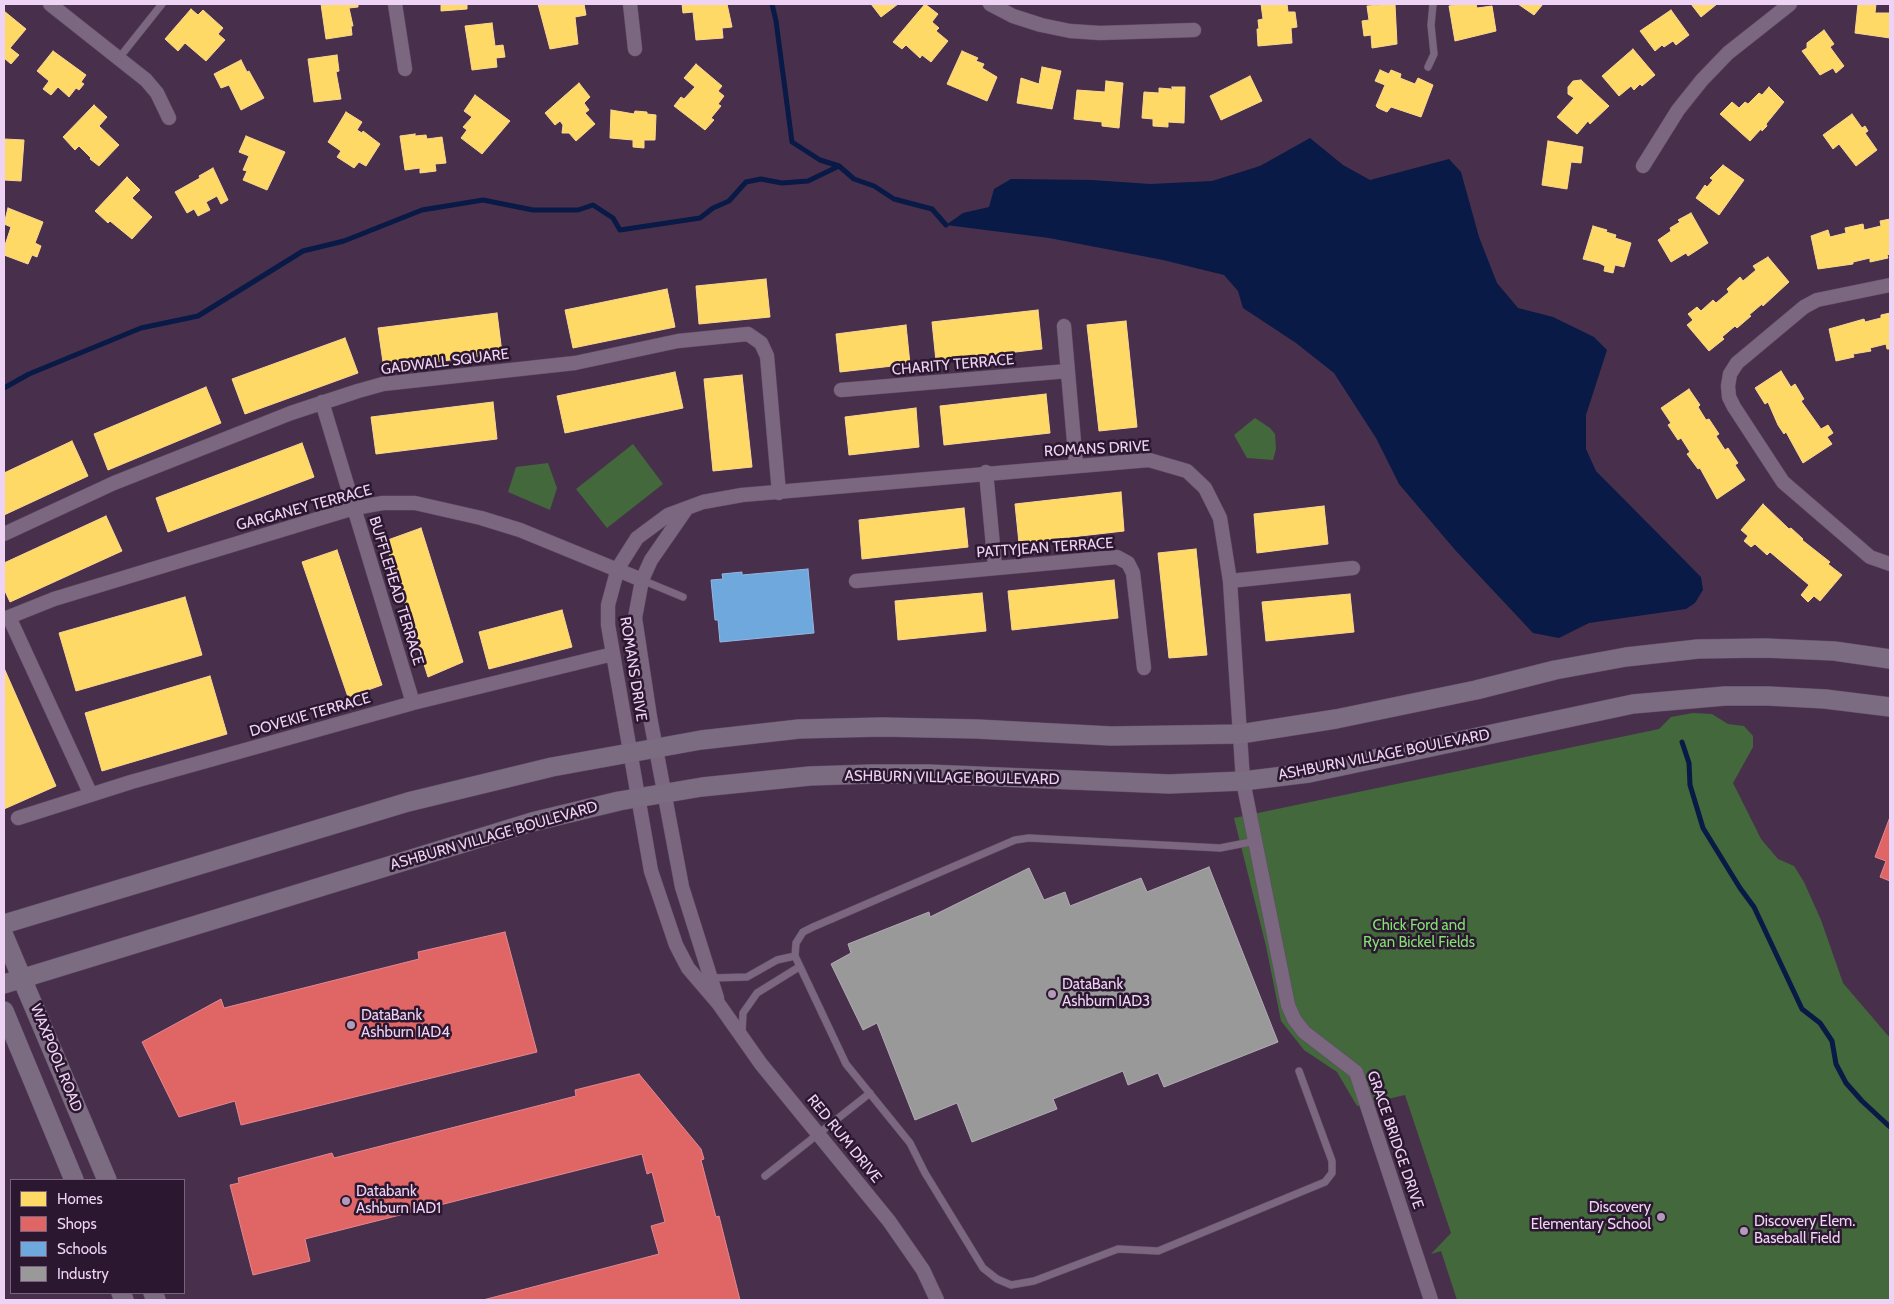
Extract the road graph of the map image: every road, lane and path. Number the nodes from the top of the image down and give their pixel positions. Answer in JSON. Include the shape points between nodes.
{"nodes":[{"id":1,"x":50,"y":4,"type":"edge"},
{"id":2,"x":162,"y":4,"type":"edge"},
{"id":3,"x":395,"y":4,"type":"edge"},
{"id":4,"x":630,"y":4,"type":"edge"},
{"id":5,"x":990,"y":4,"type":"edge"},
{"id":6,"x":1433,"y":4,"type":"edge"},
{"id":7,"x":1790,"y":4,"type":"edge"},
{"id":8,"x":1194,"y":30,"type":"dead end"},
{"id":9,"x":635,"y":49,"type":"dead end"},
{"id":10,"x":119,"y":58,"type":"junction"},
{"id":11,"x":1428,"y":67,"type":"dead end"},
{"id":12,"x":405,"y":69,"type":"dead end"},
{"id":13,"x":169,"y":118,"type":"dead end"},
{"id":14,"x":1643,"y":166,"type":"dead end"},
{"id":15,"x":1890,"y":285,"type":"edge"},
{"id":16,"x":1064,"y":326,"type":"dead end"},
{"id":17,"x":1068,"y":371,"type":"junction"},
{"id":18,"x":841,"y":390,"type":"dead end"},
{"id":19,"x":322,"y":402,"type":"junction"},
{"id":20,"x":1076,"y":465,"type":"junction"},
{"id":21,"x":986,"y":472,"type":"junction"},
{"id":22,"x":779,"y":493,"type":"junction"},
{"id":23,"x":354,"y":508,"type":"junction"},
{"id":24,"x":687,"y":508,"type":"junction"},
{"id":25,"x":4,"y":534,"type":"edge"},
{"id":26,"x":1890,"y":564,"type":"edge"},
{"id":27,"x":995,"y":567,"type":"junction"},
{"id":28,"x":618,"y":568,"type":"junction"},
{"id":29,"x":1352,"y":568,"type":"dead end"},
{"id":30,"x":642,"y":580,"type":"junction"},
{"id":31,"x":856,"y":581,"type":"dead end"},
{"id":32,"x":1230,"y":581,"type":"junction"},
{"id":33,"x":683,"y":597,"type":"dead end"},
{"id":34,"x":6,"y":618,"type":"edge"},
{"id":35,"x":613,"y":654,"type":"junction"},
{"id":36,"x":1890,"y":659,"type":"edge"},
{"id":37,"x":1144,"y":668,"type":"dead end"},
{"id":38,"x":413,"y":703,"type":"junction"},
{"id":39,"x":1890,"y":707,"type":"edge"},
{"id":40,"x":1240,"y":734,"type":"junction"},
{"id":41,"x":656,"y":747,"type":"junction"},
{"id":42,"x":631,"y":752,"type":"junction"},
{"id":43,"x":1243,"y":781,"type":"junction"},
{"id":44,"x":664,"y":793,"type":"junction"},
{"id":45,"x":91,"y":795,"type":"junction"},
{"id":46,"x":638,"y":797,"type":"junction"},
{"id":47,"x":18,"y":818,"type":"dead end"},
{"id":48,"x":1256,"y":841,"type":"junction"},
{"id":49,"x":4,"y":924,"type":"edge"},
{"id":50,"x":4,"y":936,"type":"edge"},
{"id":51,"x":795,"y":956,"type":"junction"},
{"id":52,"x":800,"y":967,"type":"junction"},
{"id":53,"x":711,"y":978,"type":"junction"},
{"id":54,"x":23,"y":979,"type":"junction"},
{"id":55,"x":4,"y":984,"type":"edge"},
{"id":56,"x":718,"y":1003,"type":"junction"},
{"id":57,"x":4,"y":1010,"type":"edge"},
{"id":58,"x":742,"y":1037,"type":"junction"},
{"id":59,"x":1298,"y":1071,"type":"dead end"},
{"id":60,"x":870,"y":1093,"type":"junction"},
{"id":61,"x":818,"y":1133,"type":"junction"},
{"id":62,"x":765,"y":1176,"type":"dead end"},
{"id":63,"x":74,"y":1179,"type":"edge"},
{"id":64,"x":107,"y":1179,"type":"edge"},
{"id":65,"x":937,"y":1300,"type":"edge"},
{"id":66,"x":1431,"y":1300,"type":"edge"}],
"edges":[{"from":1,"to":10,"type":"street"},
{"from":2,"to":10,"type":"lane"},
{"from":3,"to":12,"type":"street"},
{"from":4,"to":9,"type":"street"},
{"from":5,"to":8,"type":"street","via":[[1040,25],[1070,31]]},
{"from":6,"to":11,"type":"lane","via":[[1434,54]]},
{"from":7,"to":14,"type":"street","via":[[1728,53],[1702,80],[1678,110]]},
{"from":10,"to":13,"type":"street","via":[[157,93]]},
{"from":15,"to":26,"type":"street","via":[[1817,300],[1804,307],[1737,363],[1730,374],[1728,386],[1734,407],[1783,482],[1870,557]]},
{"from":16,"to":17,"type":"street"},
{"from":17,"to":18,"type":"street","name":"CHARITY TERRACE"},
{"from":17,"to":20,"type":"street"},
{"from":19,"to":22,"type":"street","name":"GADWALL SQUARE","via":[[383,384],[575,363],[678,341],[748,334],[761,343],[767,356]]},
{"from":19,"to":23,"type":"street","name":"BUFFLEHEAD TERRACE"},
{"from":19,"to":25,"type":"street","name":"GADWALL SQUARE","via":[[114,483]]},
{"from":20,"to":21,"type":"street","name":"ROMANS DRIVE"},
{"from":20,"to":32,"type":"street","name":"ROMANS DRIVE","via":[[1149,460],[1186,471],[1205,488],[1215,503]]},
{"from":21,"to":22,"type":"street","name":"ROMANS DRIVE"},
{"from":21,"to":27,"type":"street"},
{"from":22,"to":24,"type":"street","name":"ROMANS DRIVE","via":[[742,495]]},
{"from":23,"to":28,"type":"street","name":"GARGANEY TERRACE","via":[[383,503],[414,503],[444,508],[520,530]]},
{"from":23,"to":34,"type":"street","name":"GARGANEY TERRACE","via":[[54,599]]},
{"from":23,"to":38,"type":"street","name":"BUFFLEHEAD TERRACE"},
{"from":24,"to":28,"type":"street","name":"ROMANS DRIVE","via":[[668,515],[637,538]]},
{"from":24,"to":30,"type":"street","name":"ROMANS DRIVE","via":[[658,549]]},
{"from":27,"to":31,"type":"street","name":"PATTYJEAN TERRACE"},
{"from":27,"to":37,"type":"street","name":"PATTYJEAN TERRACE","via":[[1117,557],[1128,563],[1133,573]]},
{"from":28,"to":30,"type":"street","name":"GARGANEY TERRACE"},
{"from":28,"to":35,"type":"street","name":"ROMANS DRIVE","via":[[608,605]]},
{"from":29,"to":32,"type":"street"},
{"from":30,"to":33,"type":"lane"},
{"from":30,"to":41,"type":"street","name":"ROMANS DRIVE","via":[[635,618]]},
{"from":32,"to":40,"type":"street","name":"ROMANS DRIVE"},
{"from":34,"to":45,"type":"street"},
{"from":35,"to":38,"type":"street","name":"DOVEKIE TERRACE"},
{"from":35,"to":42,"type":"street","name":"ROMANS DRIVE"},
{"from":36,"to":40,"type":"main road","via":[[1834,650],[1765,648],[1698,649],[1626,657],[1336,719]]},
{"from":38,"to":45,"type":"street","name":"DOVEKIE TERRACE"},
{"from":39,"to":43,"type":"main road","name":"ASHBURN VILLAGE BOULEVARD","via":[[1826,699],[1751,696],[1633,704],[1326,770]]},
{"from":40,"to":41,"type":"main road","via":[[1147,737],[865,727],[744,734]]},
{"from":40,"to":43,"type":"street","name":"ROMANS DRIVE"},
{"from":41,"to":42,"type":"main road"},
{"from":41,"to":44,"type":"street","name":"RED RUM DRIVE"},
{"from":42,"to":46,"type":"street","name":"RED RUM DRIVE"},
{"from":42,"to":49,"type":"main road","via":[[552,767],[408,802]]},
{"from":43,"to":44,"type":"main road","name":"ASHBURN VILLAGE BOULEVARD","via":[[1169,784],[872,774],[758,781]]},
{"from":43,"to":48,"type":"street","name":"GRACE BRIDGE DRIVE"},
{"from":44,"to":46,"type":"main road","name":"ASHBURN VILLAGE BOULEVARD"},
{"from":44,"to":53,"type":"street","name":"RED RUM DRIVE","via":[[682,887]]},
{"from":45,"to":47,"type":"street","name":"DOVEKIE TERRACE"},
{"from":46,"to":54,"type":"main road","name":"ASHBURN VILLAGE BOULEVARD","via":[[532,822]]},
{"from":46,"to":56,"type":"street","name":"RED RUM DRIVE","via":[[651,871],[676,946],[688,968]]},
{"from":48,"to":51,"type":"lane","via":[[1220,848],[1029,838],[1016,840],[814,926],[803,932],[796,943]]},
{"from":48,"to":66,"type":"street","name":"GRACE BRIDGE DRIVE","via":[[1288,1005],[1304,1032],[1356,1072]]},
{"from":50,"to":54,"type":"main road","name":"WAXPOOL ROAD"},
{"from":51,"to":52,"type":"lane"},
{"from":51,"to":53,"type":"lane","via":[[777,960],[746,977]]},
{"from":52,"to":58,"type":"lane","via":[[757,993],[743,1013]]},
{"from":52,"to":60,"type":"lane","via":[[846,1064]]},
{"from":53,"to":56,"type":"street","name":"RED RUM DRIVE"},
{"from":54,"to":55,"type":"main road","name":"ASHBURN VILLAGE BOULEVARD"},
{"from":54,"to":64,"type":"main road","name":"WAXPOOL ROAD"},
{"from":56,"to":58,"type":"street","name":"RED RUM DRIVE"},
{"from":57,"to":63,"type":"main road","name":"WAXPOOL ROAD"},
{"from":58,"to":61,"type":"street","name":"RED RUM DRIVE"},
{"from":59,"to":60,"type":"lane","via":[[1332,1161],[1332,1173],[1326,1182],[1158,1251],[1118,1249],[1034,1281],[1011,1285],[983,1268],[925,1174],[910,1143]]},
{"from":60,"to":61,"type":"lane"},
{"from":61,"to":62,"type":"lane"},
{"from":61,"to":65,"type":"street","name":"RED RUM DRIVE","via":[[890,1221],[923,1270]]}]}
